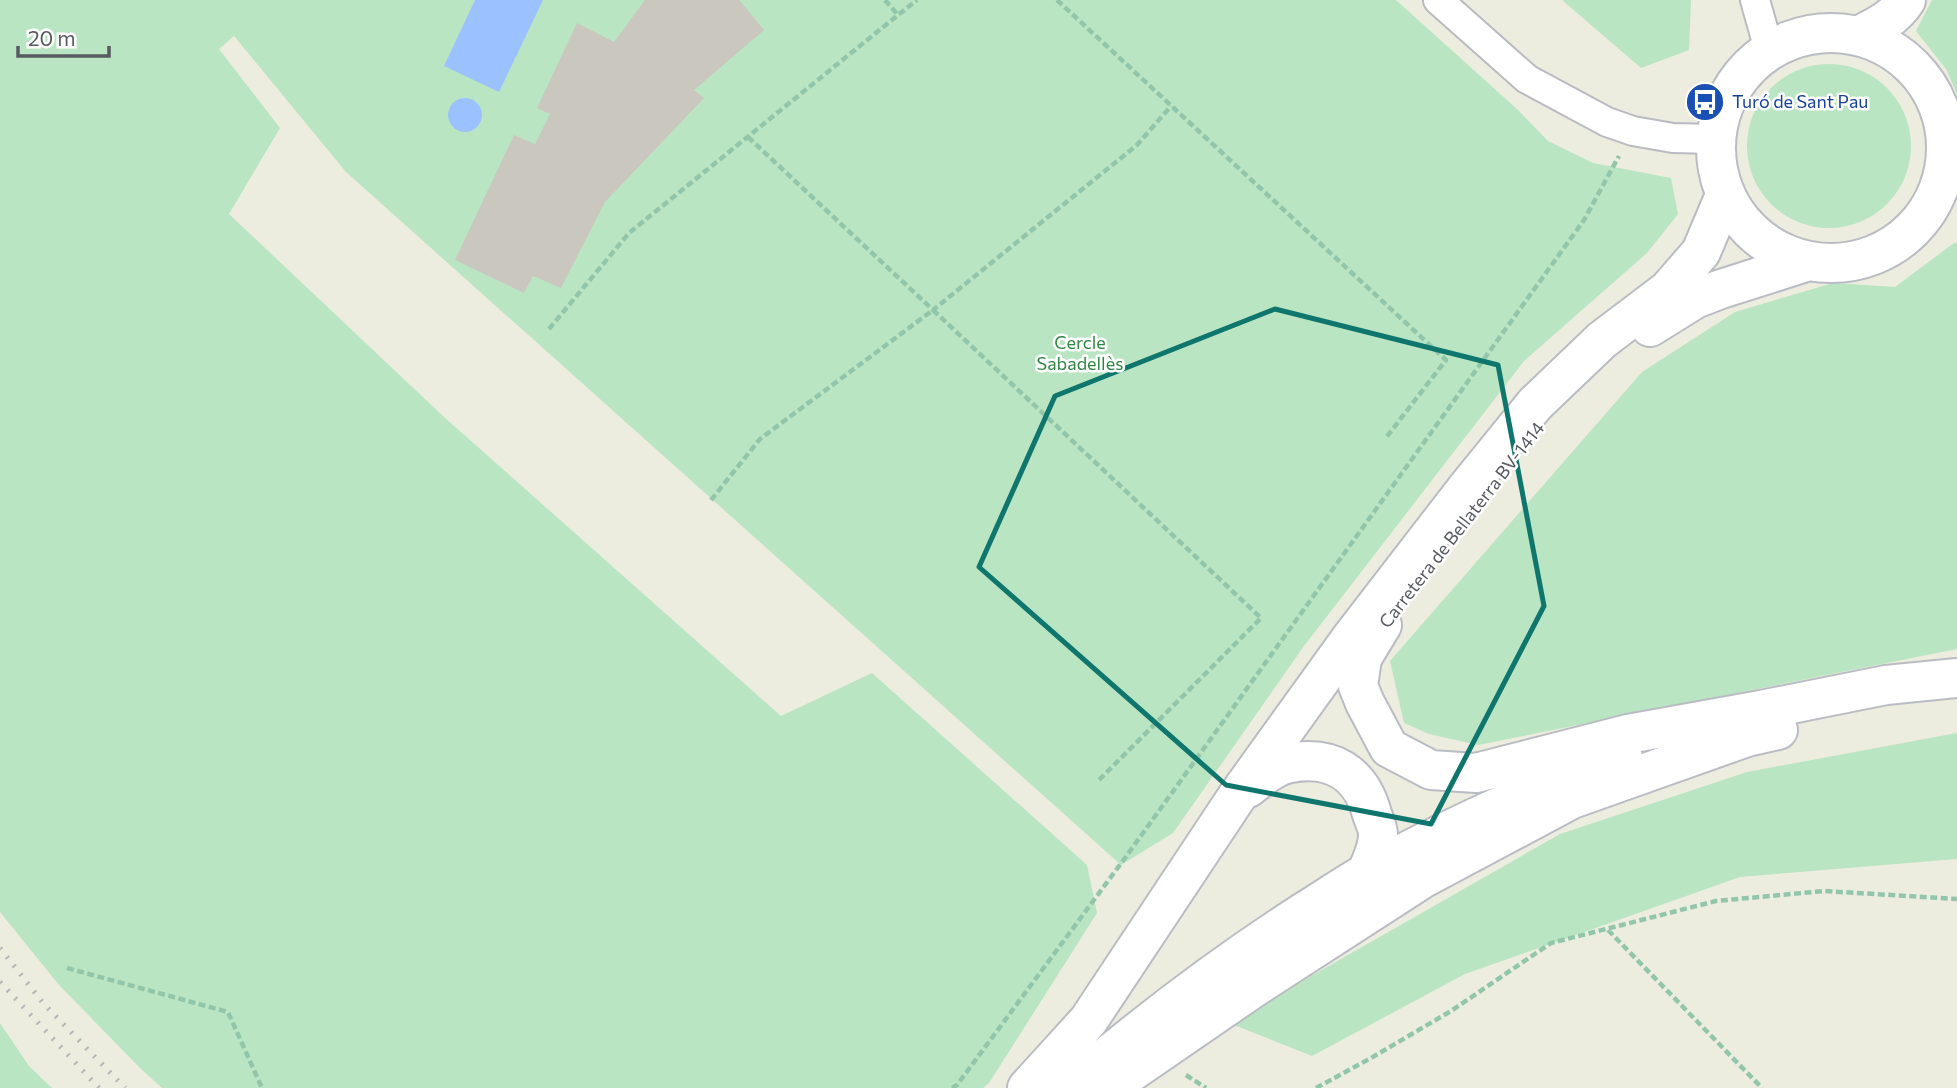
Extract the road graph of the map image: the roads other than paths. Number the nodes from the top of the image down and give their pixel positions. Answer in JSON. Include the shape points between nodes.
{"nodes":[{"id":1,"x":1438,"y":0,"type":"edge"},
{"id":2,"x":1755,"y":0,"type":"edge"},
{"id":3,"x":1906,"y":0,"type":"edge"},
{"id":4,"x":1858,"y":36,"type":"junction"},
{"id":5,"x":1769,"y":50,"type":"junction"},
{"id":6,"x":1715,"y":139,"type":"junction"},
{"id":7,"x":1725,"y":195,"type":"junction"},
{"id":8,"x":1957,"y":219,"type":"edge"},
{"id":9,"x":1911,"y":232,"type":"junction"},
{"id":10,"x":1809,"y":261,"type":"junction"},
{"id":11,"x":1357,"y":661,"type":"junction"},
{"id":12,"x":1957,"y":677,"type":"edge"},
{"id":13,"x":1957,"y":699,"type":"edge"},
{"id":14,"x":1761,"y":710,"type":"junction"},
{"id":15,"x":1238,"y":795,"type":"junction"},
{"id":16,"x":1369,"y":872,"type":"junction"},
{"id":17,"x":1027,"y":1088,"type":"edge"},
{"id":18,"x":1069,"y":1088,"type":"edge"},
{"id":19,"x":1090,"y":1088,"type":"edge"},
{"id":20,"x":1108,"y":1088,"type":"edge"}],
"edges":[{"from":1,"to":6,"type":"street","via":[[1527,79],[1607,122],[1673,138]]},
{"from":2,"to":5,"type":"street"},
{"from":3,"to":4,"type":"street","via":[[1880,26]]},
{"from":4,"to":5,"type":"street","via":[[1802,36]]},
{"from":4,"to":9,"type":"street","via":[[1888,48],[1915,69],[1936,100],[1946,135],[1943,176],[1931,206]]},
{"from":5,"to":6,"type":"street","via":[[1740,77],[1723,107]]},
{"from":6,"to":7,"type":"street"},
{"from":7,"to":10,"type":"street","via":[[1742,223],[1768,245]]},
{"from":7,"to":11,"type":"street","name":"Carretera de Bellaterra BV-1414","via":[[1701,252],[1668,290],[1602,340],[1535,404],[1458,499]]},
{"from":8,"to":9,"type":"street"},
{"from":9,"to":10,"type":"street","via":[[1879,253],[1843,263]]},
{"from":10,"to":11,"type":"street","name":"Carretera de Bellaterra BV-1414","via":[[1695,299],[1637,335],[1549,414]]},
{"from":11,"to":14,"type":"street","name":"Carretera de Bellaterra BV-1414","via":[[1365,704],[1389,748],[1431,770],[1476,774],[1628,734]]},
{"from":11,"to":15,"type":"street","name":"Carretera de Bellaterra BV-1414"},
{"from":12,"to":14,"type":"street","name":"Carretera de Bellaterra BV-1414","via":[[1886,685]]},
{"from":13,"to":20,"type":"street","via":[[1882,706],[1747,737],[1572,799],[1422,878]]},
{"from":14,"to":16,"type":"street","name":"Carretera de Bellaterra BV-1414","via":[[1587,770]]},
{"from":15,"to":16,"type":"street","name":"Carretera de Bellaterra BV-1414","via":[[1289,763],[1319,761],[1346,771],[1369,801],[1378,834]]},
{"from":15,"to":17,"type":"street","name":"Carretera de Bellaterra BV-1414","via":[[1088,1021]]},
{"from":16,"to":18,"type":"street","name":"Carretera de Bellaterra BV-1414","via":[[1260,940]]},
{"from":16,"to":19,"type":"street","name":"Carretera de Bellaterra BV-1414","via":[[1344,909],[1205,998]]}]}
